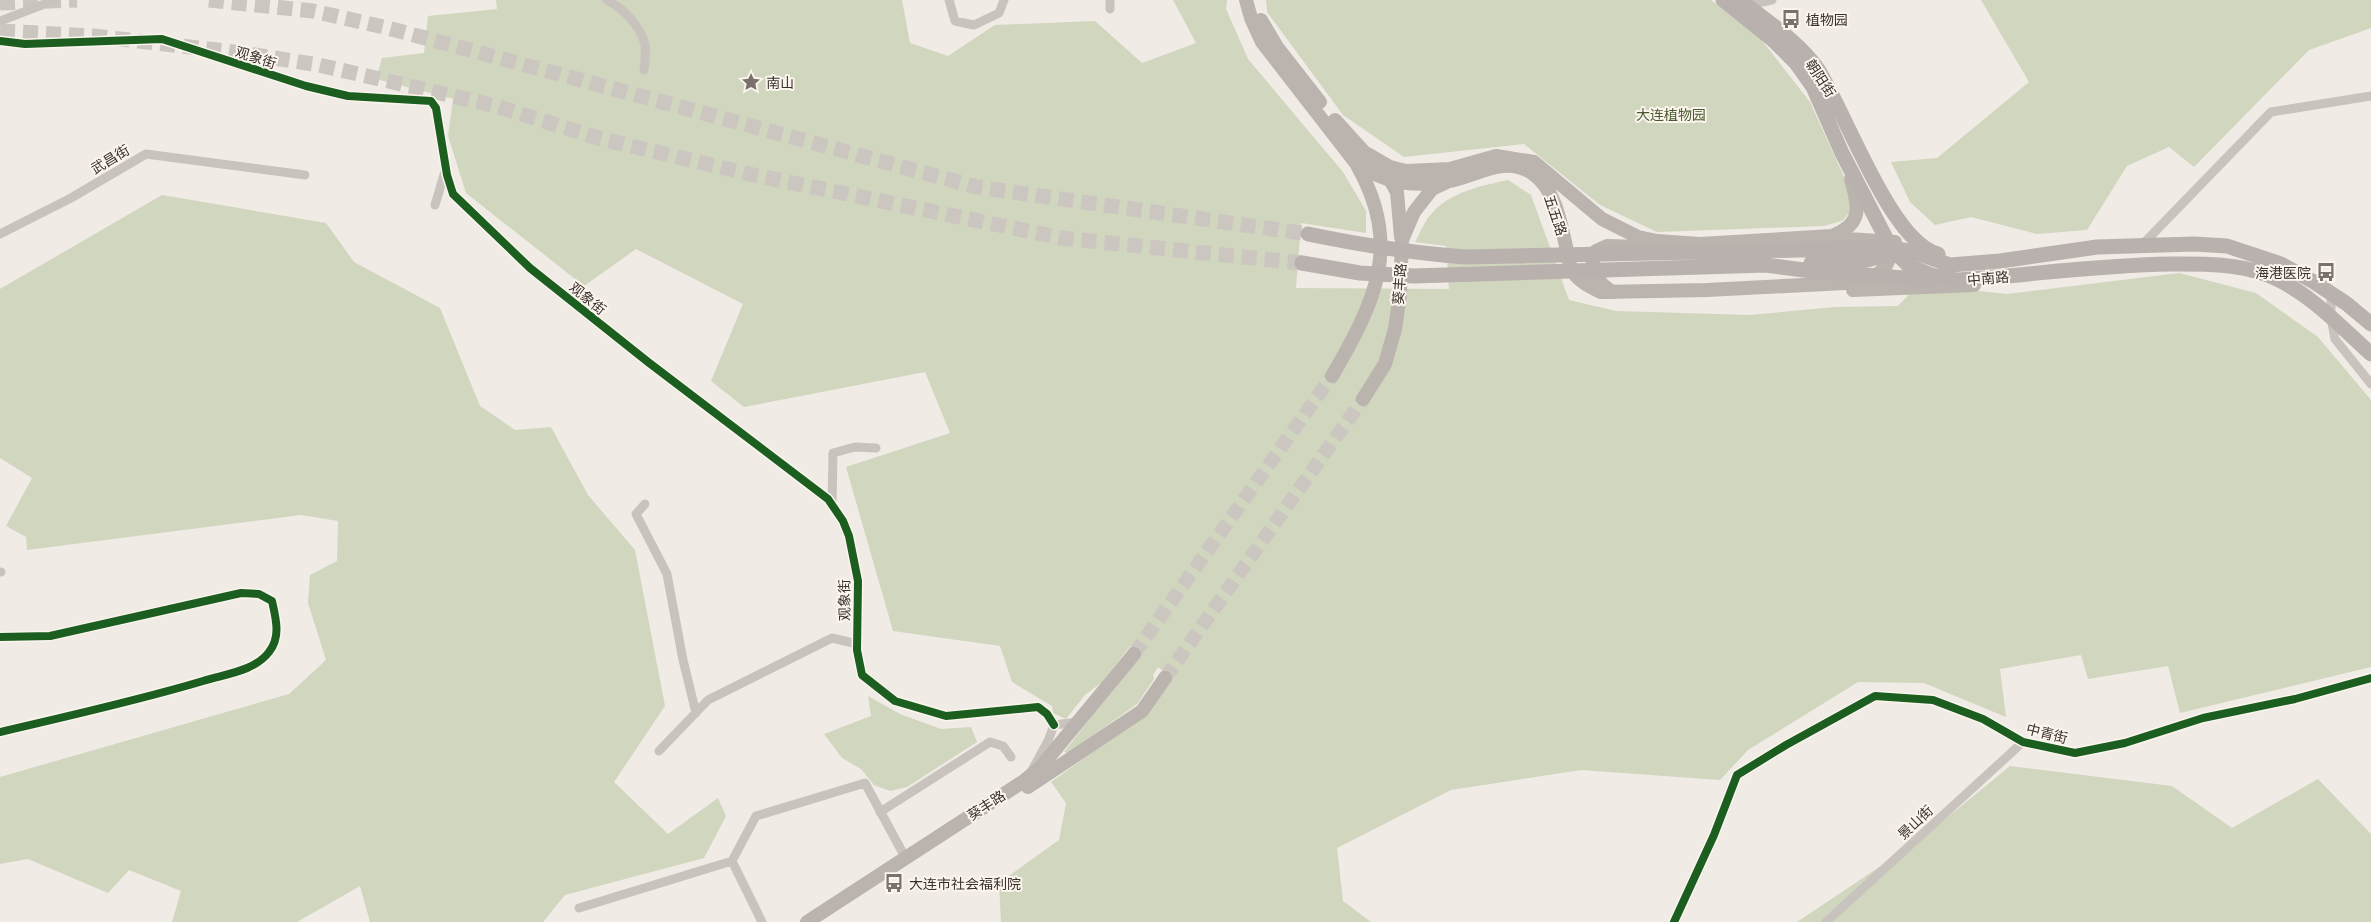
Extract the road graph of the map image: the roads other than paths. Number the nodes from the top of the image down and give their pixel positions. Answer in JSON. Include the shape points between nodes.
{"nodes":[{"id":1,"x":55,"y":0,"type":"edge"},
{"id":2,"x":606,"y":0,"type":"edge"},
{"id":3,"x":949,"y":0,"type":"edge"},
{"id":4,"x":1004,"y":0,"type":"edge"},
{"id":5,"x":1246,"y":0,"type":"edge"},
{"id":6,"x":1255,"y":0,"type":"edge"},
{"id":7,"x":1723,"y":0,"type":"edge"},
{"id":8,"x":1772,"y":0,"type":"edge"},
{"id":9,"x":1744,"y":3,"type":"edge"},
{"id":10,"x":0,"y":22,"type":"edge"},
{"id":11,"x":0,"y":41,"type":"edge"},
{"id":12,"x":644,"y":70,"type":"dead end"},
{"id":13,"x":2371,"y":96,"type":"edge"},
{"id":14,"x":1842,"y":154,"type":"junction"},
{"id":15,"x":1375,"y":160,"type":"junction"},
{"id":16,"x":1355,"y":162,"type":"junction"},
{"id":17,"x":446,"y":167,"type":"junction"},
{"id":18,"x":1427,"y":171,"type":"junction"},
{"id":19,"x":305,"y":175,"type":"dead end"},
{"id":20,"x":1873,"y":179,"type":"junction"},
{"id":21,"x":1450,"y":180,"type":"junction"},
{"id":22,"x":1409,"y":183,"type":"junction"},
{"id":23,"x":1395,"y":187,"type":"junction"},
{"id":24,"x":435,"y":205,"type":"dead end"},
{"id":25,"x":1393,"y":221,"type":"junction"},
{"id":26,"x":0,"y":234,"type":"edge"},
{"id":27,"x":1308,"y":234,"type":"tunnel mouth"},
{"id":28,"x":1382,"y":237,"type":"junction"},
{"id":29,"x":1818,"y":238,"type":"junction"},
{"id":30,"x":1402,"y":240,"type":"junction"},
{"id":31,"x":1890,"y":243,"type":"junction"},
{"id":32,"x":1700,"y":244,"type":"junction"},
{"id":33,"x":2142,"y":246,"type":"junction"},
{"id":34,"x":1723,"y":259,"type":"junction"},
{"id":35,"x":1302,"y":263,"type":"tunnel mouth"},
{"id":36,"x":1975,"y":263,"type":"junction"},
{"id":37,"x":1766,"y":265,"type":"junction"},
{"id":38,"x":1878,"y":275,"type":"junction"},
{"id":39,"x":2008,"y":276,"type":"junction"},
{"id":40,"x":1958,"y":280,"type":"junction"},
{"id":41,"x":1707,"y":290,"type":"junction"},
{"id":42,"x":1613,"y":292,"type":"junction"},
{"id":43,"x":2331,"y":293,"type":"junction"},
{"id":44,"x":2331,"y":318,"type":"junction"},
{"id":45,"x":2371,"y":324,"type":"edge"},
{"id":46,"x":2371,"y":354,"type":"edge"},
{"id":47,"x":1332,"y":376,"type":"tunnel mouth"},
{"id":48,"x":2371,"y":384,"type":"edge"},
{"id":49,"x":1363,"y":399,"type":"tunnel mouth"},
{"id":50,"x":876,"y":448,"type":"dead end"},
{"id":51,"x":645,"y":504,"type":"dead end"},
{"id":52,"x":832,"y":505,"type":"junction"},
{"id":53,"x":0,"y":637,"type":"edge"},
{"id":54,"x":857,"y":644,"type":"junction"},
{"id":55,"x":1134,"y":654,"type":"tunnel mouth"},
{"id":56,"x":1166,"y":678,"type":"tunnel mouth"},
{"id":57,"x":2371,"y":678,"type":"edge"},
{"id":58,"x":696,"y":712,"type":"junction"},
{"id":59,"x":1078,"y":722,"type":"junction"},
{"id":60,"x":1054,"y":725,"type":"junction"},
{"id":61,"x":0,"y":732,"type":"edge"},
{"id":62,"x":2023,"y":742,"type":"junction"},
{"id":63,"x":659,"y":751,"type":"dead end"},
{"id":64,"x":1011,"y":757,"type":"dead end"},
{"id":65,"x":1028,"y":778,"type":"junction"},
{"id":66,"x":880,"y":812,"type":"junction"},
{"id":67,"x":905,"y":858,"type":"junction"},
{"id":68,"x":732,"y":861,"type":"junction"},
{"id":69,"x":579,"y":908,"type":"dead end"},
{"id":70,"x":762,"y":922,"type":"edge"},
{"id":71,"x":806,"y":922,"type":"edge"},
{"id":72,"x":822,"y":922,"type":"edge"},
{"id":73,"x":1674,"y":922,"type":"edge"},
{"id":74,"x":1826,"y":922,"type":"edge"}],
"edges":[{"from":1,"to":10,"type":"street"},
{"from":2,"to":12,"type":"street","via":[[634,22],[645,46]]},
{"from":3,"to":4,"type":"street","via":[[955,21],[974,25],[999,13]]},
{"from":5,"to":16,"type":"main road","via":[[1262,42]]},
{"from":6,"to":15,"type":"main road","name":"五五路","via":[[1266,30],[1277,46],[1353,142]]},
{"from":7,"to":14,"type":"main road","name":"中南路","via":[[1796,63],[1813,87]]},
{"from":8,"to":9,"type":"street"},
{"from":9,"to":20,"type":"main road","name":"朝阳街","via":[[1803,51],[1816,67],[1829,87]]},
{"from":11,"to":17,"type":"street","name":"观象街","via":[[25,44],[162,39],[306,86],[348,96],[431,101],[436,108]]},
{"from":13,"to":33,"type":"street","via":[[2271,112]]},
{"from":14,"to":29,"type":"main road","name":"五五路","via":[[1857,202],[1857,212],[1853,224],[1845,231]]},
{"from":14,"to":31,"type":"main road","name":"中南路"},
{"from":15,"to":18,"type":"main road","name":"五五路","via":[[1406,171]]},
{"from":15,"to":23,"type":"main road"},
{"from":16,"to":23,"type":"main road"},
{"from":16,"to":28,"type":"main road","name":"葵丰路","via":[[1374,199]]},
{"from":17,"to":24,"type":"street"},
{"from":17,"to":52,"type":"street","name":"观象街","via":[[453,194],[530,268],[828,498]]},
{"from":18,"to":22,"type":"main road"},
{"from":18,"to":32,"type":"main road","name":"五五路","via":[[1450,169],[1496,156],[1534,162],[1602,219],[1624,231],[1657,241]]},
{"from":19,"to":26,"type":"street","name":"武昌街","via":[[146,154],[71,198]]},
{"from":20,"to":31,"type":"main road","via":[[1888,220]]},
{"from":20,"to":36,"type":"main road","via":[[1912,237],[1934,253]]},
{"from":21,"to":22,"type":"main road","name":"五五路"},
{"from":21,"to":30,"type":"main road","name":"葵丰路","via":[[1432,189],[1414,212]]},
{"from":21,"to":42,"type":"main road","name":"五五路","via":[[1494,166],[1518,166],[1533,173],[1550,194],[1575,275],[1591,288]]},
{"from":22,"to":23,"type":"main road"},
{"from":23,"to":25,"type":"main road"},
{"from":25,"to":28,"type":"main road"},
{"from":25,"to":30,"type":"main road"},
{"from":27,"to":34,"type":"main road","via":[[1415,254]]},
{"from":28,"to":47,"type":"main road","name":"葵丰路","via":[[1372,302]]},
{"from":29,"to":31,"type":"main road"},
{"from":29,"to":32,"type":"main road","name":"五五路"},
{"from":30,"to":49,"type":"main road","name":"葵丰路","via":[[1395,329],[1385,364]]},
{"from":31,"to":34,"type":"main road"},
{"from":31,"to":36,"type":"main road","via":[[1950,265]]},
{"from":31,"to":37,"type":"main road","via":[[1880,258]]},
{"from":31,"to":38,"type":"main road","via":[[1891,257]]},
{"from":31,"to":40,"type":"main road","name":"中南路","via":[[1908,266]]},
{"from":32,"to":42,"type":"main road","via":[[1657,248],[1600,247],[1593,256],[1592,264],[1600,282]]},
{"from":33,"to":36,"type":"main road","via":[[2097,247]]},
{"from":33,"to":43,"type":"main road","via":[[2227,246],[2281,264]]},
{"from":34,"to":35,"type":"main road","via":[[1414,276]]},
{"from":34,"to":37,"type":"main road","name":"五五路"},
{"from":37,"to":38,"type":"main road","name":"五五路"},
{"from":38,"to":40,"type":"main road","name":"五五路"},
{"from":38,"to":41,"type":"main road","name":"五五路","via":[[1864,282],[1848,284]]},
{"from":39,"to":40,"type":"main road","name":"中南路"},
{"from":39,"to":41,"type":"main road","via":[[1957,287]]},
{"from":39,"to":44,"type":"main road","name":"中南路","via":[[2120,265],[2218,264],[2265,274],[2306,296]]},
{"from":41,"to":42,"type":"main road","name":"五五路"},
{"from":43,"to":44,"type":"street"},
{"from":43,"to":45,"type":"main road"},
{"from":44,"to":46,"type":"main road","name":"中南路"},
{"from":44,"to":48,"type":"street","via":[[2335,339]]},
{"from":50,"to":52,"type":"street","via":[[855,446],[833,453]]},
{"from":51,"to":58,"type":"street","via":[[636,514],[666,574]]},
{"from":52,"to":54,"type":"street","name":"观象街","via":[[849,536],[858,581]]},
{"from":53,"to":61,"type":"street","via":[[50,636],[242,593],[259,594],[272,602],[277,624],[276,641],[269,653],[253,665],[144,699]]},
{"from":54,"to":58,"type":"street","via":[[832,638],[708,700]]},
{"from":54,"to":60,"type":"street","name":"观象街","via":[[862,675],[895,701],[946,716],[1038,707]]},
{"from":55,"to":59,"type":"main road","name":"葵丰路"},
{"from":56,"to":72,"type":"main road","name":"葵丰路","via":[[1142,712]]},
{"from":57,"to":62,"type":"street","name":"中青街","via":[[2295,699],[2204,718],[2125,743],[2075,753]]},
{"from":58,"to":63,"type":"street"},
{"from":59,"to":60,"type":"street"},
{"from":59,"to":65,"type":"main road","name":"葵丰路"},
{"from":60,"to":65,"type":"street"},
{"from":62,"to":73,"type":"street","name":"中青街","via":[[1983,719],[1933,700],[1874,696],[1737,776]]},
{"from":62,"to":74,"type":"street","name":"景山街"},
{"from":64,"to":66,"type":"street","via":[[1003,746],[990,742]]},
{"from":65,"to":67,"type":"main road","name":"葵丰路"},
{"from":66,"to":67,"type":"street"},
{"from":66,"to":68,"type":"street","via":[[865,783],[756,816]]},
{"from":67,"to":71,"type":"main road","name":"葵丰路"},
{"from":68,"to":69,"type":"street"},
{"from":68,"to":70,"type":"street"}]}
